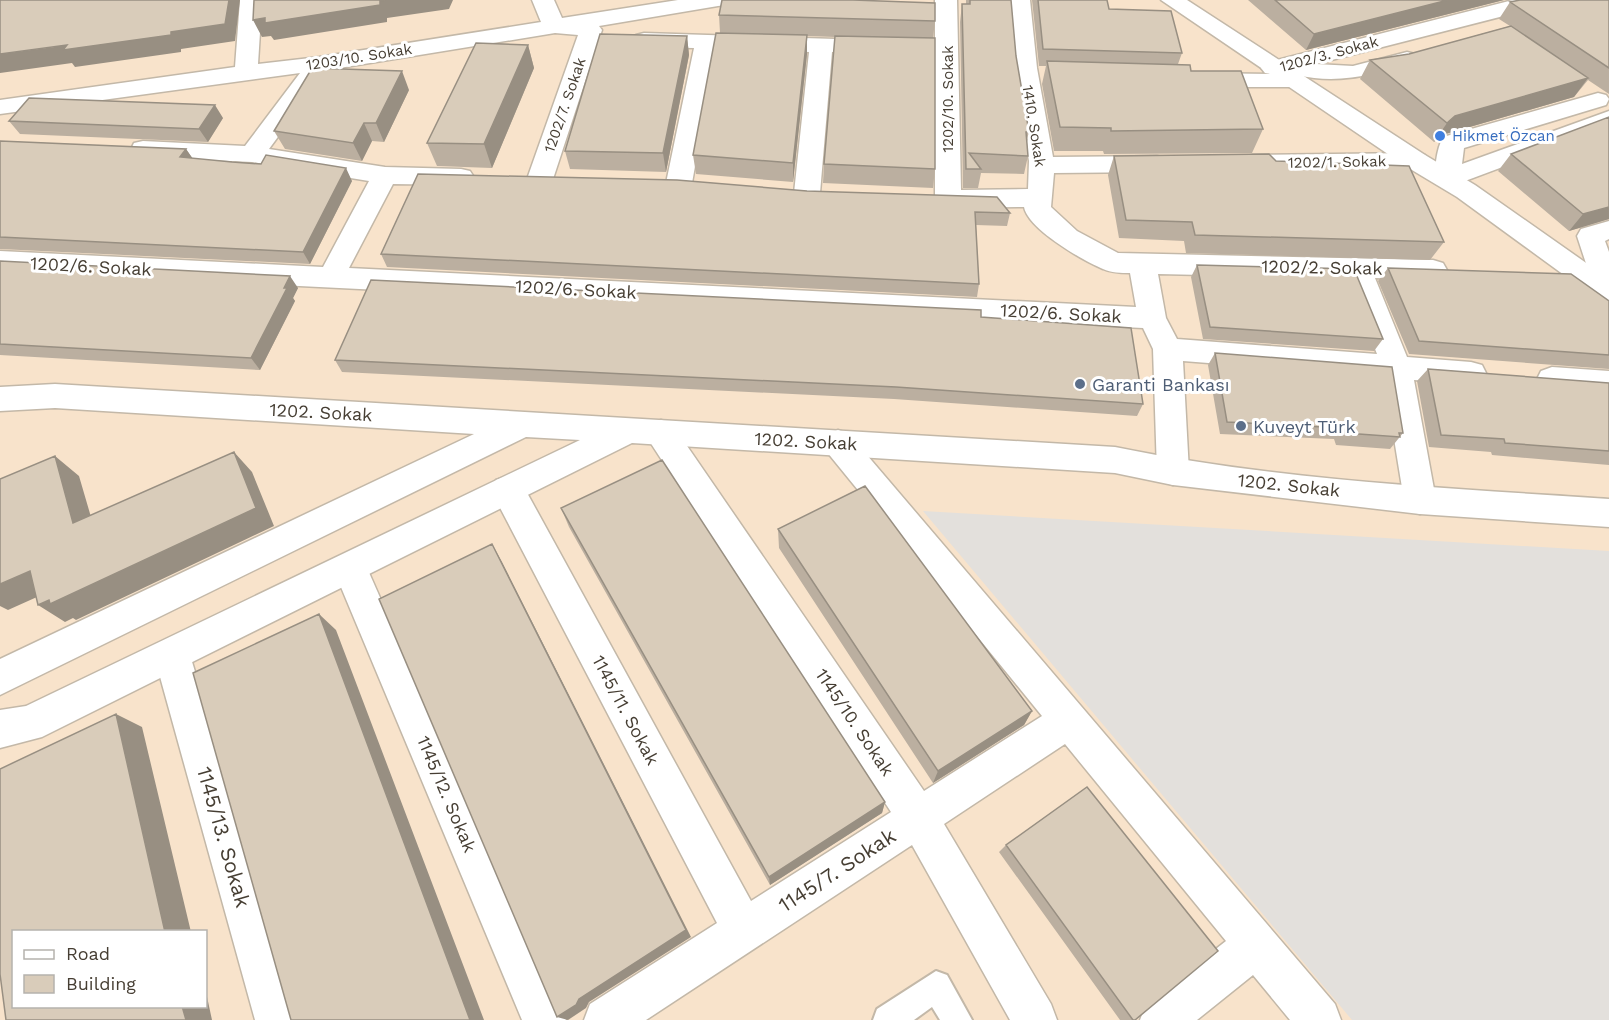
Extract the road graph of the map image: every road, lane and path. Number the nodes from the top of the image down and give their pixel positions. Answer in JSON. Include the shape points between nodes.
{"nodes":[{"id":1,"x":251,"y":0,"type":"edge"},
{"id":2,"x":543,"y":0,"type":"edge"},
{"id":3,"x":718,"y":0,"type":"edge"},
{"id":4,"x":946,"y":0,"type":"edge"},
{"id":5,"x":1019,"y":0,"type":"edge"},
{"id":6,"x":1173,"y":0,"type":"edge"},
{"id":7,"x":1454,"y":0,"type":"edge"},
{"id":8,"x":1539,"y":0,"type":"edge"},
{"id":9,"x":1477,"y":16,"type":"junction"},
{"id":10,"x":554,"y":26,"type":"junction"},
{"id":11,"x":591,"y":30,"type":"junction"},
{"id":12,"x":1502,"y":34,"type":"edge"},
{"id":13,"x":706,"y":42,"type":"junction"},
{"id":14,"x":821,"y":45,"type":"junction"},
{"id":15,"x":948,"y":49,"type":"junction"},
{"id":16,"x":1434,"y":52,"type":"edge"},
{"id":17,"x":319,"y":64,"type":"junction"},
{"id":18,"x":1273,"y":68,"type":"junction"},
{"id":19,"x":246,"y":72,"type":"junction"},
{"id":20,"x":1179,"y":79,"type":"edge"},
{"id":21,"x":1296,"y":82,"type":"junction"},
{"id":22,"x":1599,"y":103,"type":"edge"},
{"id":23,"x":0,"y":107,"type":"edge"},
{"id":24,"x":114,"y":148,"type":"edge"},
{"id":25,"x":252,"y":154,"type":"junction"},
{"id":26,"x":1416,"y":161,"type":"junction"},
{"id":27,"x":1229,"y":163,"type":"edge"},
{"id":28,"x":1182,"y":164,"type":"edge"},
{"id":29,"x":1042,"y":165,"type":"junction"},
{"id":30,"x":385,"y":175,"type":"junction"},
{"id":31,"x":481,"y":178,"type":"edge"},
{"id":32,"x":1448,"y":178,"type":"junction"},
{"id":33,"x":540,"y":179,"type":"edge"},
{"id":34,"x":679,"y":184,"type":"edge"},
{"id":35,"x":807,"y":193,"type":"edge"},
{"id":36,"x":1040,"y":198,"type":"junction"},
{"id":37,"x":1609,"y":230,"type":"edge"},
{"id":38,"x":1068,"y":238,"type":"joint"},
{"id":39,"x":0,"y":261,"type":"edge"},
{"id":40,"x":1142,"y":263,"type":"junction"},
{"id":41,"x":1357,"y":268,"type":"junction"},
{"id":42,"x":1463,"y":271,"type":"edge"},
{"id":43,"x":1534,"y":274,"type":"edge"},
{"id":44,"x":1581,"y":275,"type":"junction"},
{"id":45,"x":331,"y":277,"type":"junction"},
{"id":46,"x":1609,"y":292,"type":"edge"},
{"id":47,"x":1152,"y":318,"type":"junction"},
{"id":48,"x":1168,"y":349,"type":"junction"},
{"id":49,"x":1397,"y":368,"type":"junction"},
{"id":50,"x":1609,"y":383,"type":"edge"},
{"id":51,"x":0,"y":399,"type":"edge"},
{"id":52,"x":522,"y":424,"type":"junction"},
{"id":53,"x":645,"y":432,"type":"junction"},
{"id":54,"x":838,"y":443,"type":"junction"},
{"id":55,"x":1173,"y":472,"type":"junction"},
{"id":56,"x":508,"y":490,"type":"junction"},
{"id":57,"x":1420,"y":500,"type":"junction"},
{"id":58,"x":1609,"y":513,"type":"edge"},
{"id":59,"x":350,"y":568,"type":"junction"},
{"id":60,"x":172,"y":655,"type":"junction"},
{"id":61,"x":0,"y":678,"type":"edge"},
{"id":62,"x":1069,"y":720,"type":"junction"},
{"id":63,"x":0,"y":729,"type":"edge"},
{"id":64,"x":918,"y":817,"type":"junction"},
{"id":65,"x":744,"y":930,"type":"junction"},
{"id":66,"x":1256,"y":945,"type":"junction"},
{"id":67,"x":277,"y":1020,"type":"edge"},
{"id":68,"x":544,"y":1020,"type":"edge"},
{"id":69,"x":606,"y":1020,"type":"edge"},
{"id":70,"x":888,"y":1020,"type":"edge"},
{"id":71,"x":957,"y":1020,"type":"edge"},
{"id":72,"x":1035,"y":1020,"type":"edge"},
{"id":73,"x":1162,"y":1020,"type":"edge"},
{"id":74,"x":1318,"y":1020,"type":"edge"}],
"edges":[{"from":1,"to":19,"type":"street"},
{"from":2,"to":10,"type":"street"},
{"from":3,"to":10,"type":"street","name":"1203/10. Sokak"},
{"from":4,"to":15,"type":"street","name":"1202/10. Sokak"},
{"from":5,"to":29,"type":"street","name":"1410. Sokak","via":[[1038,75]]},
{"from":6,"to":18,"type":"street","name":"1202/1. Sokak"},
{"from":7,"to":9,"type":"street"},
{"from":8,"to":9,"type":"street","name":"1202/3. Sokak"},
{"from":9,"to":12,"type":"street"},
{"from":9,"to":18,"type":"street","name":"1202/3. Sokak"},
{"from":10,"to":11,"type":"street"},
{"from":10,"to":17,"type":"street","name":"1203/10. Sokak"},
{"from":11,"to":13,"type":"street","via":[[633,40]]},
{"from":11,"to":33,"type":"street","name":"1202/7. Sokak"},
{"from":13,"to":14,"type":"street"},
{"from":13,"to":34,"type":"street"},
{"from":14,"to":15,"type":"street"},
{"from":14,"to":35,"type":"street"},
{"from":15,"to":36,"type":"street","name":"1202/10. Sokak","via":[[936,198]]},
{"from":16,"to":18,"type":"street","name":"1202/3. Sokak","via":[[1353,73]]},
{"from":17,"to":19,"type":"street","name":"1203/10. Sokak"},
{"from":17,"to":25,"type":"street"},
{"from":18,"to":21,"type":"street","name":"1202/1. Sokak"},
{"from":19,"to":23,"type":"street","name":"1203/10. Sokak"},
{"from":20,"to":21,"type":"street","name":"1202/3. Sokak"},
{"from":21,"to":26,"type":"street","name":"1202/1. Sokak"},
{"from":22,"to":32,"type":"street","via":[[1452,143]]},
{"from":24,"to":25,"type":"street"},
{"from":25,"to":30,"type":"street"},
{"from":26,"to":27,"type":"street","name":"1202/1. Sokak"},
{"from":26,"to":32,"type":"street","name":"1202/1. Sokak"},
{"from":28,"to":29,"type":"street"},
{"from":29,"to":36,"type":"street","name":"1410. Sokak"},
{"from":30,"to":31,"type":"street"},
{"from":30,"to":45,"type":"street"},
{"from":32,"to":44,"type":"street","name":"1202/1. Sokak"},
{"from":36,"to":38,"type":"street","name":"1410. Sokak","via":[[1037,209]]},
{"from":37,"to":46,"type":"street","via":[[1590,236]]},
{"from":38,"to":40,"type":"street","name":"1202/2. Sokak","via":[[1113,263]]},
{"from":39,"to":45,"type":"street","name":"1202/6. Sokak"},
{"from":40,"to":41,"type":"street","name":"1202/2. Sokak"},
{"from":40,"to":47,"type":"street"},
{"from":41,"to":42,"type":"street","name":"1202/2. Sokak"},
{"from":41,"to":49,"type":"street"},
{"from":43,"to":44,"type":"street"},
{"from":44,"to":46,"type":"street","name":"1202/1. Sokak"},
{"from":45,"to":47,"type":"street","name":"1202/6. Sokak"},
{"from":47,"to":48,"type":"street"},
{"from":48,"to":49,"type":"street"},
{"from":48,"to":55,"type":"street"},
{"from":49,"to":50,"type":"street"},
{"from":49,"to":57,"type":"street"},
{"from":51,"to":52,"type":"street","name":"1202. Sokak","via":[[55,396]]},
{"from":52,"to":53,"type":"street","name":"1202. Sokak"},
{"from":52,"to":61,"type":"street"},
{"from":53,"to":54,"type":"street","name":"1202. Sokak"},
{"from":53,"to":56,"type":"street"},
{"from":53,"to":64,"type":"street","name":"1145/10. Sokak"},
{"from":54,"to":55,"type":"street","name":"1202. Sokak","via":[[1115,460]]},
{"from":54,"to":62,"type":"street"},
{"from":55,"to":57,"type":"street","name":"1202. Sokak"},
{"from":56,"to":59,"type":"street"},
{"from":56,"to":65,"type":"street","name":"1145/11. Sokak"},
{"from":57,"to":58,"type":"street","name":"1202. Sokak"},
{"from":59,"to":60,"type":"street"},
{"from":59,"to":68,"type":"street","name":"1145/12. Sokak"},
{"from":60,"to":63,"type":"street","via":[[29,724]]},
{"from":60,"to":67,"type":"street","name":"1145/13. Sokak"},
{"from":62,"to":64,"type":"street","name":"1145/7. Sokak"},
{"from":62,"to":66,"type":"street"},
{"from":64,"to":65,"type":"street","name":"1145/7. Sokak"},
{"from":64,"to":72,"type":"street","name":"1145/10. Sokak"},
{"from":65,"to":69,"type":"street","name":"1145/7. Sokak"},
{"from":66,"to":73,"type":"street"},
{"from":66,"to":74,"type":"street"},
{"from":70,"to":71,"type":"lane","via":[[936,986]]}]}
